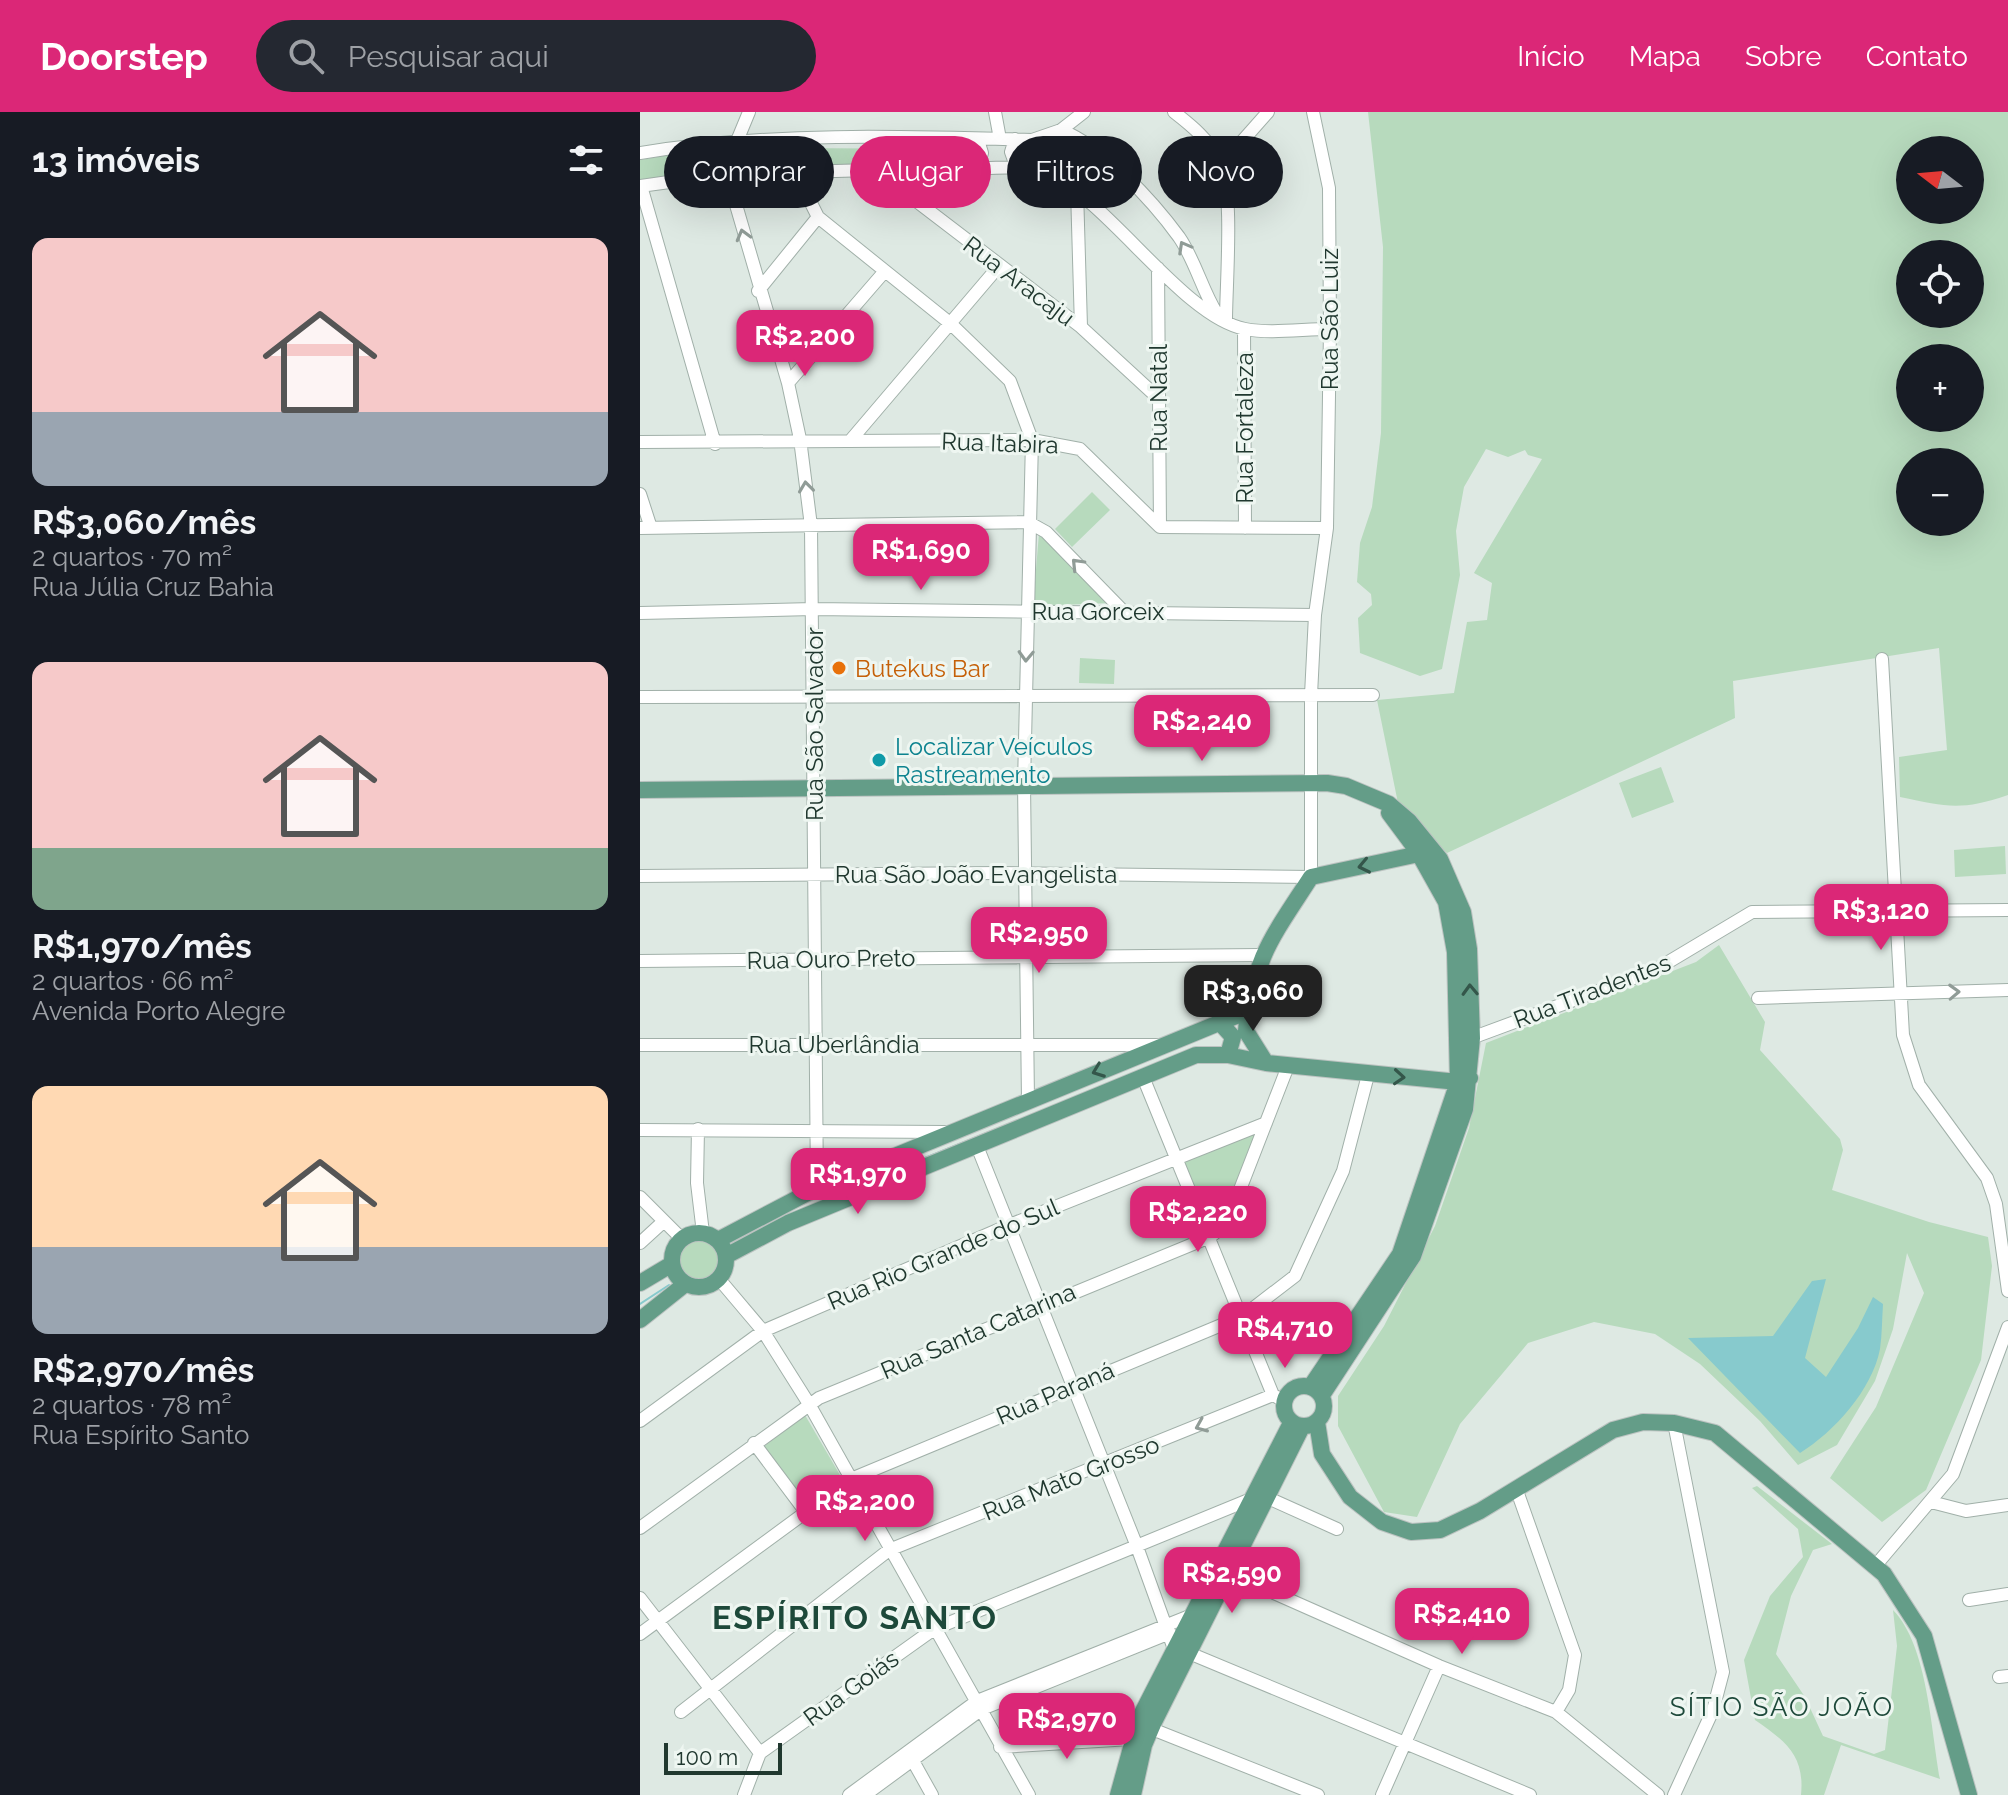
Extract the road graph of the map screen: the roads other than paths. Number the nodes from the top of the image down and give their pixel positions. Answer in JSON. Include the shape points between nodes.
{"nodes":[{"id":1,"x":749,"y":112,"type":"edge"},
{"id":2,"x":995,"y":112,"type":"edge"},
{"id":3,"x":1084,"y":112,"type":"edge"},
{"id":4,"x":1174,"y":112,"type":"edge"},
{"id":5,"x":1268,"y":112,"type":"edge"},
{"id":6,"x":1313,"y":112,"type":"edge"},
{"id":7,"x":1061,"y":130,"type":"junction"},
{"id":8,"x":739,"y":136,"type":"edge"},
{"id":9,"x":1044,"y":136,"type":"edge"},
{"id":10,"x":1202,"y":136,"type":"edge"},
{"id":11,"x":1247,"y":136,"type":"edge"},
{"id":12,"x":991,"y":139,"type":"edge"},
{"id":13,"x":1000,"y":139,"type":"junction"},
{"id":14,"x":1007,"y":139,"type":"edge"},
{"id":15,"x":664,"y":150,"type":"edge"},
{"id":16,"x":640,"y":153,"type":"edge"},
{"id":17,"x":664,"y":183,"type":"edge"},
{"id":18,"x":640,"y":186,"type":"edge"},
{"id":19,"x":736,"y":208,"type":"edge"},
{"id":20,"x":814,"y":208,"type":"edge"},
{"id":21,"x":925,"y":208,"type":"edge"},
{"id":22,"x":1078,"y":208,"type":"edge"},
{"id":23,"x":1096,"y":208,"type":"edge"},
{"id":24,"x":1225,"y":208,"type":"edge"},
{"id":25,"x":818,"y":217,"type":"junction"},
{"id":26,"x":999,"y":266,"type":"junction"},
{"id":27,"x":1158,"y":268,"type":"junction"},
{"id":28,"x":885,"y":271,"type":"junction"},
{"id":29,"x":758,"y":291,"type":"junction"},
{"id":30,"x":1222,"y":318,"type":"junction"},
{"id":31,"x":951,"y":324,"type":"junction"},
{"id":32,"x":1081,"y":327,"type":"junction"},
{"id":33,"x":1244,"y":329,"type":"junction"},
{"id":34,"x":1330,"y":329,"type":"junction"},
{"id":35,"x":788,"y":383,"type":"junction"},
{"id":36,"x":1156,"y":396,"type":"junction"},
{"id":37,"x":800,"y":439,"type":"junction"},
{"id":38,"x":1032,"y":440,"type":"junction"},
{"id":39,"x":850,"y":441,"type":"junction"},
{"id":40,"x":640,"y":442,"type":"edge"},
{"id":41,"x":715,"y":444,"type":"junction"},
{"id":42,"x":640,"y":494,"type":"edge"},
{"id":43,"x":1028,"y":522,"type":"junction"},
{"id":44,"x":811,"y":526,"type":"junction"},
{"id":45,"x":1160,"y":527,"type":"junction"},
{"id":46,"x":645,"y":528,"type":"edge"},
{"id":47,"x":1245,"y":528,"type":"junction"},
{"id":48,"x":1327,"y":528,"type":"junction"},
{"id":49,"x":813,"y":609,"type":"junction"},
{"id":50,"x":1028,"y":611,"type":"junction"},
{"id":51,"x":1123,"y":611,"type":"junction"},
{"id":52,"x":640,"y":613,"type":"edge"},
{"id":53,"x":1315,"y":615,"type":"junction"},
{"id":54,"x":1882,"y":659,"type":"dead end"},
{"id":55,"x":1311,"y":695,"type":"junction"},
{"id":56,"x":1373,"y":695,"type":"dead end"},
{"id":57,"x":640,"y":697,"type":"edge"},
{"id":58,"x":813,"y":697,"type":"junction"},
{"id":59,"x":1025,"y":697,"type":"junction"},
{"id":60,"x":1314,"y":782,"type":"junction"},
{"id":61,"x":1024,"y":784,"type":"junction"},
{"id":62,"x":814,"y":787,"type":"junction"},
{"id":63,"x":640,"y":790,"type":"edge"},
{"id":64,"x":1371,"y":795,"type":"junction"},
{"id":65,"x":1419,"y":854,"type":"junction"},
{"id":66,"x":1440,"y":859,"type":"junction"},
{"id":67,"x":815,"y":874,"type":"junction"},
{"id":68,"x":1026,"y":874,"type":"junction"},
{"id":69,"x":640,"y":876,"type":"edge"},
{"id":70,"x":1311,"y":877,"type":"junction"},
{"id":71,"x":1896,"y":909,"type":"junction"},
{"id":72,"x":2008,"y":910,"type":"edge"},
{"id":73,"x":1261,"y":955,"type":"junction"},
{"id":74,"x":1027,"y":957,"type":"junction"},
{"id":75,"x":817,"y":959,"type":"junction"},
{"id":76,"x":640,"y":961,"type":"edge"},
{"id":77,"x":2008,"y":990,"type":"edge"},
{"id":78,"x":1901,"y":993,"type":"junction"},
{"id":79,"x":1758,"y":998,"type":"dead end"},
{"id":80,"x":1248,"y":1011,"type":"junction"},
{"id":81,"x":1222,"y":1025,"type":"junction"},
{"id":82,"x":1472,"y":1038,"type":"junction"},
{"id":83,"x":817,"y":1044,"type":"junction"},
{"id":84,"x":1028,"y":1044,"type":"junction"},
{"id":85,"x":1455,"y":1044,"type":"junction"},
{"id":86,"x":640,"y":1045,"type":"edge"},
{"id":87,"x":1167,"y":1045,"type":"junction"},
{"id":88,"x":1228,"y":1055,"type":"junction"},
{"id":89,"x":1266,"y":1063,"type":"junction"},
{"id":90,"x":1288,"y":1066,"type":"junction"},
{"id":91,"x":1368,"y":1075,"type":"junction"},
{"id":92,"x":1143,"y":1077,"type":"junction"},
{"id":93,"x":1464,"y":1080,"type":"junction"},
{"id":94,"x":1028,"y":1100,"type":"junction"},
{"id":95,"x":1266,"y":1123,"type":"junction"},
{"id":96,"x":698,"y":1129,"type":"junction"},
{"id":97,"x":640,"y":1130,"type":"edge"},
{"id":98,"x":818,"y":1131,"type":"junction"},
{"id":99,"x":953,"y":1132,"type":"junction"},
{"id":100,"x":977,"y":1146,"type":"junction"},
{"id":101,"x":1178,"y":1156,"type":"junction"},
{"id":102,"x":817,"y":1188,"type":"junction"},
{"id":103,"x":640,"y":1197,"type":"edge"},
{"id":104,"x":663,"y":1222,"type":"junction"},
{"id":105,"x":1007,"y":1226,"type":"junction"},
{"id":106,"x":710,"y":1237,"type":"junction"},
{"id":107,"x":1210,"y":1237,"type":"junction"},
{"id":108,"x":682,"y":1239,"type":"junction"},
{"id":109,"x":640,"y":1243,"type":"edge"},
{"id":110,"x":2005,"y":1249,"type":"edge"},
{"id":111,"x":726,"y":1256,"type":"junction"},
{"id":112,"x":672,"y":1264,"type":"junction"},
{"id":113,"x":719,"y":1279,"type":"junction"},
{"id":114,"x":640,"y":1283,"type":"edge"},
{"id":115,"x":684,"y":1285,"type":"junction"},
{"id":116,"x":2008,"y":1291,"type":"edge"},
{"id":117,"x":1040,"y":1305,"type":"junction"},
{"id":118,"x":1243,"y":1316,"type":"junction"},
{"id":119,"x":640,"y":1320,"type":"edge"},
{"id":120,"x":2008,"y":1327,"type":"edge"},
{"id":121,"x":763,"y":1331,"type":"junction"},
{"id":122,"x":1073,"y":1386,"type":"junction"},
{"id":123,"x":1317,"y":1391,"type":"junction"},
{"id":124,"x":1278,"y":1398,"type":"junction"},
{"id":125,"x":809,"y":1404,"type":"junction"},
{"id":126,"x":640,"y":1421,"type":"edge"},
{"id":127,"x":1674,"y":1423,"type":"junction"},
{"id":128,"x":1303,"y":1424,"type":"junction"},
{"id":129,"x":754,"y":1443,"type":"junction"},
{"id":130,"x":1105,"y":1466,"type":"junction"},
{"id":131,"x":851,"y":1479,"type":"junction"},
{"id":132,"x":1516,"y":1488,"type":"junction"},
{"id":133,"x":1259,"y":1498,"type":"junction"},
{"id":134,"x":1931,"y":1502,"type":"junction"},
{"id":135,"x":2008,"y":1505,"type":"edge"},
{"id":136,"x":805,"y":1511,"type":"junction"},
{"id":137,"x":640,"y":1528,"type":"edge"},
{"id":138,"x":1337,"y":1529,"type":"dead end"},
{"id":139,"x":1136,"y":1544,"type":"junction"},
{"id":140,"x":889,"y":1550,"type":"junction"},
{"id":141,"x":1876,"y":1565,"type":"junction"},
{"id":142,"x":1231,"y":1574,"type":"junction"},
{"id":143,"x":2008,"y":1594,"type":"edge"},
{"id":144,"x":640,"y":1598,"type":"edge"},
{"id":145,"x":1969,"y":1600,"type":"dead end"},
{"id":146,"x":1192,"y":1615,"type":"junction"},
{"id":147,"x":657,"y":1621,"type":"junction"},
{"id":148,"x":934,"y":1629,"type":"junction"},
{"id":149,"x":640,"y":1634,"type":"edge"},
{"id":150,"x":1175,"y":1640,"type":"junction"},
{"id":151,"x":1439,"y":1666,"type":"junction"},
{"id":152,"x":709,"y":1690,"type":"junction"},
{"id":153,"x":980,"y":1705,"type":"junction"},
{"id":154,"x":681,"y":1712,"type":"dead end"},
{"id":155,"x":1556,"y":1712,"type":"junction"},
{"id":156,"x":1152,"y":1729,"type":"junction"},
{"id":157,"x":1131,"y":1739,"type":"junction"},
{"id":158,"x":1405,"y":1743,"type":"junction"},
{"id":159,"x":1000,"y":1747,"type":"junction"},
{"id":160,"x":760,"y":1753,"type":"junction"},
{"id":161,"x":910,"y":1754,"type":"junction"},
{"id":162,"x":744,"y":1795,"type":"edge"},
{"id":163,"x":849,"y":1795,"type":"edge"},
{"id":164,"x":865,"y":1795,"type":"edge"},
{"id":165,"x":932,"y":1795,"type":"edge"},
{"id":166,"x":1029,"y":1795,"type":"edge"},
{"id":167,"x":1118,"y":1795,"type":"edge"},
{"id":168,"x":1133,"y":1795,"type":"edge"},
{"id":169,"x":1318,"y":1795,"type":"edge"},
{"id":170,"x":1382,"y":1795,"type":"edge"},
{"id":171,"x":1530,"y":1795,"type":"edge"},
{"id":172,"x":1658,"y":1795,"type":"edge"},
{"id":173,"x":1674,"y":1795,"type":"edge"},
{"id":174,"x":1969,"y":1795,"type":"edge"}],
"edges":[{"from":1,"to":8,"type":"street"},
{"from":2,"to":13,"type":"street"},
{"from":3,"to":7,"type":"street"},
{"from":4,"to":10,"type":"street"},
{"from":5,"to":11,"type":"street"},
{"from":6,"to":34,"type":"street","name":"Rua São Luiz","via":[[1329,188]]},
{"from":7,"to":9,"type":"street"},
{"from":30,"to":7,"type":"street","one_way":true,"via":[[1179,238],[1105,158]]},
{"from":12,"to":13,"type":"street"},
{"from":13,"to":14,"type":"street"},
{"from":15,"to":16,"type":"street"},
{"from":17,"to":18,"type":"street"},
{"from":18,"to":41,"type":"street"},
{"from":29,"to":19,"type":"street","name":"Rua São Salvador","one_way":true},
{"from":20,"to":25,"type":"street"},
{"from":21,"to":26,"type":"street","name":"Rua Aracaju"},
{"from":22,"to":32,"type":"street"},
{"from":23,"to":27,"type":"street"},
{"from":24,"to":30,"type":"street"},
{"from":25,"to":28,"type":"street"},
{"from":25,"to":29,"type":"street"},
{"from":26,"to":31,"type":"street"},
{"from":26,"to":32,"type":"street","name":"Rua Aracaju"},
{"from":27,"to":30,"type":"street"},
{"from":27,"to":36,"type":"street","name":"Rua Natal"},
{"from":28,"to":31,"type":"street"},
{"from":28,"to":35,"type":"street"},
{"from":29,"to":35,"type":"street","name":"Rua São Salvador"},
{"from":30,"to":33,"type":"street"},
{"from":31,"to":38,"type":"street","via":[[1010,381]]},
{"from":31,"to":39,"type":"street"},
{"from":32,"to":36,"type":"street","name":"Rua Aracaju"},
{"from":33,"to":34,"type":"street"},
{"from":33,"to":47,"type":"street","name":"Rua Fortaleza"},
{"from":34,"to":48,"type":"street","name":"Rua São Luiz"},
{"from":35,"to":37,"type":"street","name":"Rua São Salvador"},
{"from":36,"to":45,"type":"street","name":"Rua Natal"},
{"from":37,"to":39,"type":"street","name":"Rua Itabira"},
{"from":37,"to":41,"type":"street","name":"Rua Itabira"},
{"from":44,"to":37,"type":"street","name":"Rua São Salvador","one_way":true},
{"from":38,"to":39,"type":"street","name":"Rua Itabira"},
{"from":38,"to":43,"type":"street"},
{"from":38,"to":45,"type":"street","name":"Rua Itabira","via":[[1080,449]]},
{"from":40,"to":41,"type":"street","name":"Rua Itabira"},
{"from":42,"to":46,"type":"street"},
{"from":43,"to":44,"type":"street"},
{"from":43,"to":50,"type":"street"},
{"from":51,"to":43,"type":"street","one_way":true,"via":[[1046,532]]},
{"from":44,"to":46,"type":"street"},
{"from":44,"to":49,"type":"street","name":"Rua São Salvador"},
{"from":45,"to":47,"type":"street"},
{"from":47,"to":48,"type":"street"},
{"from":48,"to":53,"type":"street","name":"Rua São Luiz"},
{"from":49,"to":50,"type":"street","name":"Rua Gorceix"},
{"from":49,"to":52,"type":"street","name":"Rua Gorceix"},
{"from":49,"to":58,"type":"street","name":"Rua São Salvador"},
{"from":50,"to":51,"type":"street","name":"Rua Gorceix"},
{"from":50,"to":59,"type":"street","one_way":true},
{"from":51,"to":53,"type":"street","name":"Rua Gorceix"},
{"from":53,"to":55,"type":"street","name":"Rua São Luiz"},
{"from":54,"to":71,"type":"street"},
{"from":55,"to":56,"type":"street"},
{"from":55,"to":59,"type":"street"},
{"from":55,"to":60,"type":"street","name":"Rua São Luiz"},
{"from":57,"to":58,"type":"street"},
{"from":58,"to":59,"type":"street"},
{"from":58,"to":62,"type":"street","name":"Rua São Salvador"},
{"from":59,"to":61,"type":"street"},
{"from":60,"to":61,"type":"main road"},
{"from":60,"to":64,"type":"main road"},
{"from":60,"to":70,"type":"street","name":"Rua São Luiz"},
{"from":61,"to":62,"type":"main road"},
{"from":61,"to":68,"type":"street"},
{"from":62,"to":63,"type":"main road"},
{"from":62,"to":67,"type":"street","name":"Rua São Salvador"},
{"from":64,"to":65,"type":"main road"},
{"from":64,"to":66,"type":"main road","via":[[1409,821]]},
{"from":65,"to":66,"type":"main road"},
{"from":65,"to":70,"type":"main road","one_way":true},
{"from":65,"to":85,"type":"main road","via":[[1446,902],[1455,952]]},
{"from":82,"to":66,"type":"main road","one_way":true,"via":[[1463,912]]},
{"from":67,"to":68,"type":"street","name":"Rua São João Evangelista"},
{"from":67,"to":69,"type":"street","name":"Rua São João Evangelista"},
{"from":67,"to":75,"type":"street","name":"Rua São Salvador"},
{"from":68,"to":70,"type":"street","name":"Rua São João Evangelista"},
{"from":68,"to":74,"type":"street"},
{"from":70,"to":73,"type":"main road"},
{"from":71,"to":72,"type":"street","name":"Rua Tiradentes"},
{"from":71,"to":78,"type":"street"},
{"from":71,"to":82,"type":"street","name":"Rua Tiradentes","via":[[1752,912],[1655,970]]},
{"from":73,"to":74,"type":"street","name":"Rua Ouro Preto"},
{"from":73,"to":80,"type":"main road"},
{"from":74,"to":75,"type":"street","name":"Rua Ouro Preto"},
{"from":74,"to":84,"type":"street"},
{"from":75,"to":76,"type":"street","name":"Rua Ouro Preto"},
{"from":75,"to":83,"type":"street","name":"Rua São Salvador"},
{"from":78,"to":77,"type":"street","one_way":true},
{"from":78,"to":79,"type":"street"},
{"from":78,"to":110,"type":"street","via":[[1903,1035],[1919,1085],[1987,1178]]},
{"from":80,"to":81,"type":"main road"},
{"from":80,"to":89,"type":"main road","via":[[1246,1031]]},
{"from":81,"to":87,"type":"main road"},
{"from":81,"to":88,"type":"main road","via":[[1233,1037]]},
{"from":82,"to":85,"type":"street","name":"Rua Tiradentes"},
{"from":82,"to":93,"type":"main road"},
{"from":83,"to":84,"type":"street","name":"Rua Uberlândia"},
{"from":83,"to":86,"type":"street","name":"Rua Uberlândia"},
{"from":83,"to":98,"type":"street","name":"Rua São Salvador"},
{"from":84,"to":87,"type":"street","name":"Rua Uberlândia"},
{"from":84,"to":94,"type":"street"},
{"from":85,"to":93,"type":"main road"},
{"from":87,"to":94,"type":"main road","one_way":true},
{"from":88,"to":89,"type":"main road"},
{"from":88,"to":92,"type":"main road","via":[[1196,1055]]},
{"from":89,"to":90,"type":"main road"},
{"from":90,"to":91,"type":"main road"},
{"from":90,"to":95,"type":"street"},
{"from":91,"to":93,"type":"main road","one_way":true},
{"from":91,"to":118,"type":"street","name":"Rua Paraná","via":[[1343,1171],[1295,1276]]},
{"from":92,"to":100,"type":"main road"},
{"from":92,"to":101,"type":"street"},
{"from":93,"to":123,"type":"main road","via":[[1465,1109],[1413,1256]]},
{"from":94,"to":99,"type":"main road"},
{"from":95,"to":101,"type":"street","name":"Rua Rio Grande do Sul"},
{"from":95,"to":107,"type":"street","via":[[1227,1223]]},
{"from":96,"to":97,"type":"street"},
{"from":96,"to":98,"type":"street"},
{"from":96,"to":106,"type":"street","via":[[697,1183]]},
{"from":98,"to":99,"type":"street"},
{"from":98,"to":102,"type":"street","name":"Rua São Salvador"},
{"from":99,"to":102,"type":"main road"},
{"from":100,"to":105,"type":"street"},
{"from":100,"to":111,"type":"main road","via":[[788,1223]]},
{"from":101,"to":105,"type":"street","name":"Rua Rio Grande do Sul"},
{"from":101,"to":107,"type":"street"},
{"from":102,"to":106,"type":"main road"},
{"from":103,"to":104,"type":"street"},
{"from":104,"to":108,"type":"street"},
{"from":104,"to":109,"type":"street"},
{"from":105,"to":117,"type":"street"},
{"from":105,"to":121,"type":"street","name":"Rua Rio Grande do Sul"},
{"from":106,"to":108,"type":"main road"},
{"from":106,"to":111,"type":"main road"},
{"from":107,"to":117,"type":"street","name":"Rua Santa Catarina"},
{"from":107,"to":118,"type":"street"},
{"from":108,"to":112,"type":"main road"},
{"from":110,"to":116,"type":"street"},
{"from":111,"to":113,"type":"main road"},
{"from":112,"to":114,"type":"main road"},
{"from":112,"to":115,"type":"main road"},
{"from":113,"to":115,"type":"main road","via":[[700,1288]]},
{"from":113,"to":121,"type":"street"},
{"from":115,"to":119,"type":"main road"},
{"from":117,"to":122,"type":"street"},
{"from":117,"to":125,"type":"street","name":"Rua Santa Catarina"},
{"from":118,"to":122,"type":"street","name":"Rua Paraná"},
{"from":118,"to":124,"type":"street"},
{"from":120,"to":134,"type":"street","via":[[1953,1474]]},
{"from":121,"to":125,"type":"street"},
{"from":121,"to":126,"type":"street","name":"Rua Rio Grande do Sul"},
{"from":122,"to":130,"type":"street"},
{"from":122,"to":131,"type":"street","name":"Rua Paraná"},
{"from":123,"to":124,"type":"main road","via":[[1294,1388]]},
{"from":123,"to":128,"type":"main road","via":[[1324,1413]]},
{"from":124,"to":128,"type":"main road","via":[[1285,1413]]},
{"from":124,"to":130,"type":"street","name":"Rua Mato Grosso","one_way":true},
{"from":125,"to":129,"type":"street","name":"Rua Santa Catarina"},
{"from":125,"to":131,"type":"street"},
{"from":127,"to":132,"type":"main road","via":[[1643,1422],[1613,1430]]},
{"from":127,"to":141,"type":"main road","via":[[1715,1433]]},
{"from":127,"to":173,"type":"street","via":[[1723,1672],[1713,1710]]},
{"from":128,"to":132,"type":"main road","via":[[1350,1497],[1382,1522],[1411,1532],[1440,1530]]},
{"from":128,"to":133,"type":"main road"},
{"from":129,"to":136,"type":"street"},
{"from":129,"to":137,"type":"street","name":"Rua Santa Catarina"},
{"from":130,"to":139,"type":"street"},
{"from":130,"to":140,"type":"street","name":"Rua Mato Grosso"},
{"from":131,"to":136,"type":"street","name":"Rua Paraná"},
{"from":131,"to":140,"type":"street"},
{"from":132,"to":155,"type":"street","via":[[1575,1655],[1569,1690]]},
{"from":133,"to":138,"type":"street"},
{"from":133,"to":139,"type":"street","name":"Rua Goiás"},
{"from":133,"to":142,"type":"main road"},
{"from":133,"to":146,"type":"main road"},
{"from":134,"to":135,"type":"street","via":[[1966,1511]]},
{"from":134,"to":141,"type":"street"},
{"from":136,"to":147,"type":"street","name":"Rua Paraná"},
{"from":139,"to":148,"type":"street","name":"Rua Goiás"},
{"from":139,"to":150,"type":"street"},
{"from":140,"to":148,"type":"street"},
{"from":140,"to":152,"type":"street","name":"Rua Mato Grosso"},
{"from":141,"to":174,"type":"main road","via":[[1924,1636]]},
{"from":142,"to":150,"type":"main road"},
{"from":142,"to":151,"type":"street"},
{"from":143,"to":145,"type":"street"},
{"from":144,"to":147,"type":"street"},
{"from":146,"to":150,"type":"main road"},
{"from":146,"to":150,"type":"street"},
{"from":147,"to":149,"type":"street","name":"Rua Paraná"},
{"from":147,"to":152,"type":"street"},
{"from":148,"to":153,"type":"street"},
{"from":148,"to":160,"type":"street","name":"Rua Goiás"},
{"from":150,"to":153,"type":"street"},
{"from":150,"to":156,"type":"main road"},
{"from":150,"to":157,"type":"main road"},
{"from":150,"to":158,"type":"street"},
{"from":151,"to":155,"type":"street"},
{"from":151,"to":158,"type":"street"},
{"from":152,"to":154,"type":"street","name":"Rua Mato Grosso"},
{"from":152,"to":160,"type":"street"},
{"from":153,"to":159,"type":"street"},
{"from":153,"to":161,"type":"street"},
{"from":155,"to":172,"type":"street"},
{"from":156,"to":168,"type":"main road"},
{"from":156,"to":169,"type":"street"},
{"from":157,"to":159,"type":"street"},
{"from":157,"to":167,"type":"main road"},
{"from":158,"to":170,"type":"street"},
{"from":158,"to":171,"type":"street"},
{"from":159,"to":166,"type":"street"},
{"from":160,"to":162,"type":"street"},
{"from":161,"to":163,"type":"street"},
{"from":161,"to":164,"type":"street"},
{"from":161,"to":165,"type":"street"}]}
